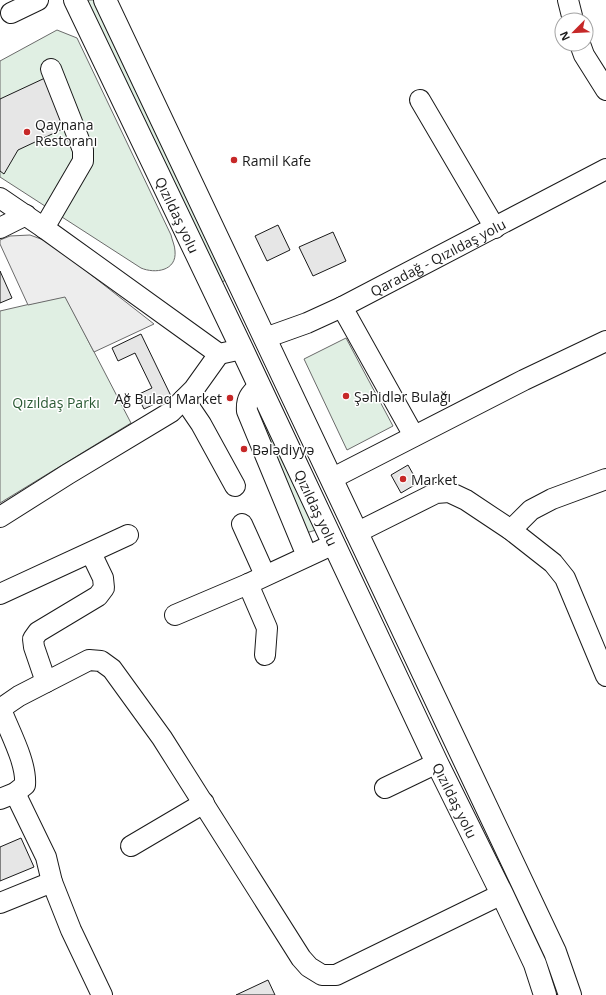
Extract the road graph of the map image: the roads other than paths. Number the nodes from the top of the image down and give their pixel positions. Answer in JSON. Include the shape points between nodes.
{"nodes":[{"id":1,"x":38,"y":0,"type":"edge"},
{"id":2,"x":74,"y":0,"type":"edge"},
{"id":3,"x":105,"y":0,"type":"edge"},
{"id":4,"x":568,"y":0,"type":"edge"},
{"id":5,"x":571,"y":12,"type":"edge"},
{"id":6,"x":11,"y":13,"type":"dead end"},
{"id":7,"x":583,"y":52,"type":"edge"},
{"id":8,"x":51,"y":68,"type":"dead end"},
{"id":9,"x":606,"y":90,"type":"edge"},
{"id":10,"x":420,"y":100,"type":"dead end"},
{"id":11,"x":606,"y":169,"type":"edge"},
{"id":12,"x":0,"y":198,"type":"edge"},
{"id":13,"x":26,"y":215,"type":"junction"},
{"id":14,"x":0,"y":228,"type":"edge"},
{"id":15,"x":44,"y":228,"type":"junction"},
{"id":16,"x":495,"y":228,"type":"junction"},
{"id":17,"x":342,"y":307,"type":"junction"},
{"id":18,"x":265,"y":338,"type":"junction"},
{"id":19,"x":606,"y":341,"type":"edge"},
{"id":20,"x":242,"y":349,"type":"junction"},
{"id":21,"x":219,"y":354,"type":"junction"},
{"id":22,"x":259,"y":386,"type":"junction"},
{"id":23,"x":184,"y":399,"type":"junction"},
{"id":24,"x":414,"y":436,"type":"junction"},
{"id":25,"x":331,"y":479,"type":"junction"},
{"id":26,"x":606,"y":479,"type":"edge"},
{"id":27,"x":235,"y":486,"type":"dead end"},
{"id":28,"x":0,"y":517,"type":"edge"},
{"id":29,"x":242,"y":524,"type":"dead end"},
{"id":30,"x":511,"y":530,"type":"junction"},
{"id":31,"x":356,"y":533,"type":"junction"},
{"id":32,"x":128,"y":535,"type":"dead end"},
{"id":33,"x":334,"y":544,"type":"junction"},
{"id":34,"x":91,"y":553,"type":"junction"},
{"id":35,"x":307,"y":556,"type":"junction"},
{"id":36,"x":256,"y":579,"type":"junction"},
{"id":37,"x":0,"y":594,"type":"edge"},
{"id":38,"x":176,"y":615,"type":"dead end"},
{"id":39,"x":265,"y":655,"type":"dead end"},
{"id":40,"x":606,"y":676,"type":"edge"},
{"id":41,"x":46,"y":682,"type":"junction"},
{"id":42,"x":0,"y":708,"type":"edge"},
{"id":43,"x":437,"y":763,"type":"junction"},
{"id":44,"x":385,"y":788,"type":"dead end"},
{"id":45,"x":8,"y":796,"type":"edge"},
{"id":46,"x":204,"y":803,"type":"junction"},
{"id":47,"x":131,"y":846,"type":"dead end"},
{"id":48,"x":52,"y":882,"type":"junction"},
{"id":49,"x":502,"y":894,"type":"junction"},
{"id":50,"x":0,"y":903,"type":"edge"},
{"id":51,"x":102,"y":995,"type":"edge"},
{"id":52,"x":545,"y":995,"type":"edge"},
{"id":53,"x":570,"y":995,"type":"edge"}],
"edges":[{"from":1,"to":6,"type":"street"},
{"from":2,"to":20,"type":"main road","name":"Qızıldaş yolu"},
{"from":3,"to":18,"type":"main road","name":"Qızıldaş yolu"},
{"from":4,"to":5,"type":"street"},
{"from":7,"to":9,"type":"street"},
{"from":8,"to":15,"type":"street","via":[[83,150],[83,161]]},
{"from":10,"to":16,"type":"street"},
{"from":11,"to":16,"type":"street","name":"Qaradağ - Qızıldaş yolu"},
{"from":12,"to":13,"type":"street"},
{"from":13,"to":14,"type":"street"},
{"from":13,"to":15,"type":"street"},
{"from":15,"to":21,"type":"street"},
{"from":16,"to":17,"type":"street","name":"Qaradağ - Qızıldaş yolu"},
{"from":17,"to":18,"type":"street","name":"Qaradağ - Qızıldaş yolu"},
{"from":17,"to":24,"type":"street"},
{"from":18,"to":20,"type":"main road","via":[[266,346],[259,355],[247,355]]},
{"from":18,"to":25,"type":"main road","name":"Qızıldaş yolu"},
{"from":19,"to":24,"type":"street"},
{"from":20,"to":21,"type":"street"},
{"from":20,"to":22,"type":"main road","name":"Qızıldaş yolu"},
{"from":21,"to":23,"type":"street"},
{"from":22,"to":33,"type":"main road","name":"Qızıldaş yolu"},
{"from":22,"to":35,"type":"street","via":[[249,395],[247,411]]},
{"from":23,"to":27,"type":"street","via":[[201,424]]},
{"from":23,"to":28,"type":"street","via":[[165,416]]},
{"from":24,"to":25,"type":"street"},
{"from":25,"to":31,"type":"main road","name":"Qızıldaş yolu"},
{"from":26,"to":30,"type":"street","via":[[531,510]]},
{"from":29,"to":36,"type":"street"},
{"from":30,"to":31,"type":"street","via":[[466,500],[449,492],[436,493]]},
{"from":30,"to":40,"type":"street","via":[[553,562],[565,578]]},
{"from":31,"to":53,"type":"main road","name":"Qızıldaş yolu","via":[[555,952]]},
{"from":32,"to":34,"type":"street"},
{"from":33,"to":35,"type":"street"},
{"from":33,"to":43,"type":"main road","name":"Qızıldaş yolu"},
{"from":34,"to":37,"type":"street"},
{"from":34,"to":41,"type":"street","via":[[103,578],[104,588],[98,596],[38,632],[33,638]]},
{"from":35,"to":36,"type":"street"},
{"from":36,"to":38,"type":"street"},
{"from":36,"to":39,"type":"street","via":[[267,628]]},
{"from":41,"to":42,"type":"street"},
{"from":41,"to":46,"type":"street","via":[[89,660],[101,661],[112,669],[162,738]]},
{"from":42,"to":45,"type":"street","via":[[26,776],[25,785]]},
{"from":43,"to":44,"type":"street"},
{"from":43,"to":49,"type":"main road","name":"Qızıldaş yolu"},
{"from":45,"to":48,"type":"street","via":[[46,857]]},
{"from":46,"to":47,"type":"street"},
{"from":46,"to":49,"type":"street","via":[[301,958],[322,975],[336,975]]},
{"from":48,"to":50,"type":"street"},
{"from":48,"to":51,"type":"street","via":[[71,930]]},
{"from":49,"to":52,"type":"main road","name":"Qızıldaş yolu","via":[[535,964]]}]}
